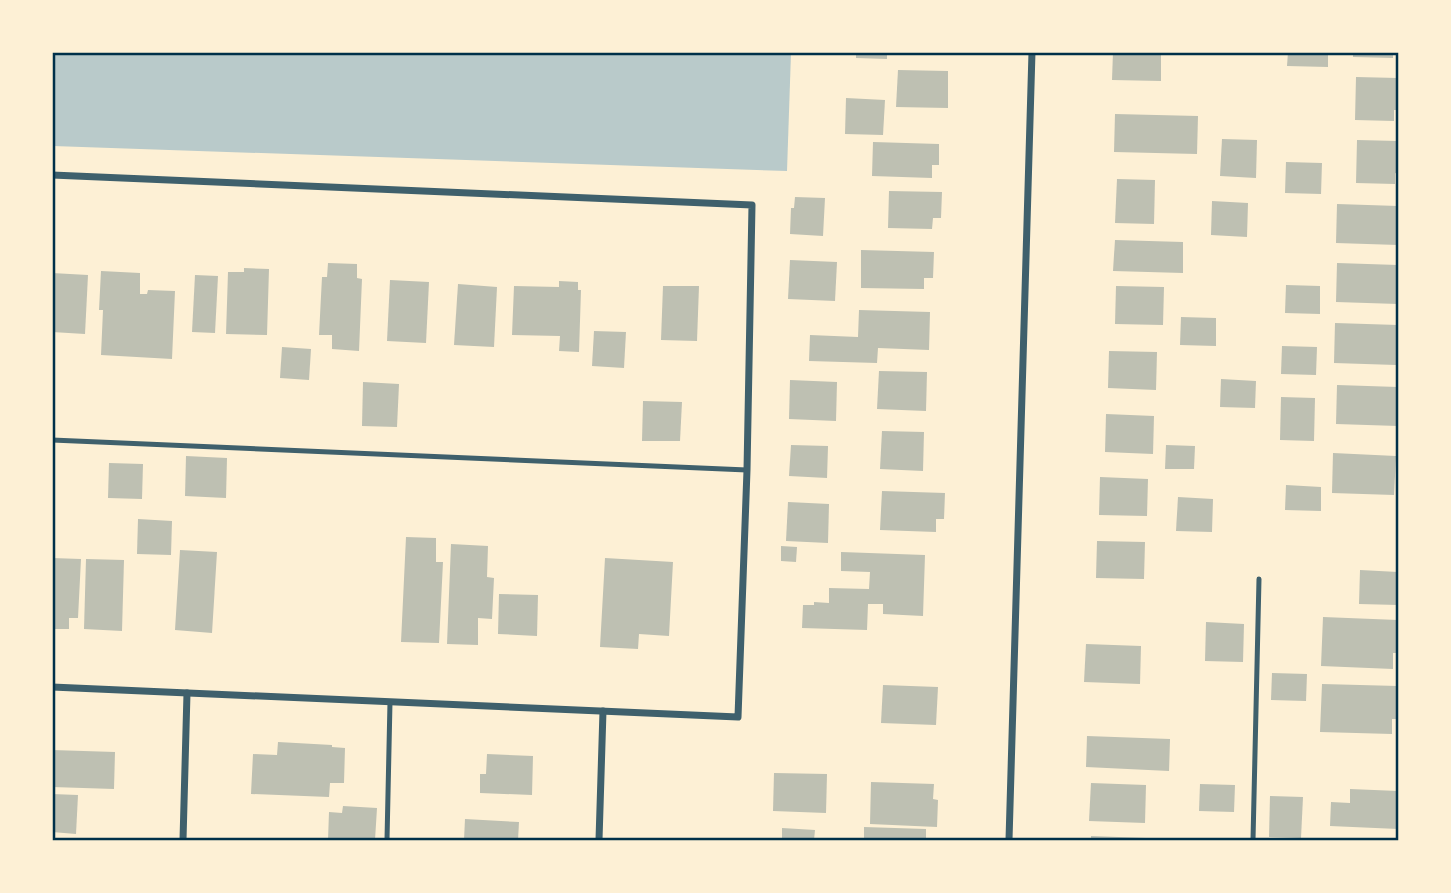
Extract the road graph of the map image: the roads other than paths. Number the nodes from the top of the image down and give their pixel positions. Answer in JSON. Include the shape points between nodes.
{"nodes":[{"id":1,"x":1032,"y":52,"type":"edge"},
{"id":2,"x":52,"y":175,"type":"edge"},
{"id":3,"x":52,"y":440,"type":"edge"},
{"id":4,"x":747,"y":470,"type":"junction"},
{"id":5,"x":1259,"y":579,"type":"dead end"},
{"id":6,"x":52,"y":687,"type":"edge"},
{"id":7,"x":187,"y":693,"type":"junction"},
{"id":8,"x":390,"y":702,"type":"junction"},
{"id":9,"x":603,"y":711,"type":"junction"},
{"id":10,"x":183,"y":841,"type":"edge"},
{"id":11,"x":387,"y":841,"type":"edge"},
{"id":12,"x":599,"y":841,"type":"edge"},
{"id":13,"x":1009,"y":841,"type":"edge"},
{"id":14,"x":1253,"y":841,"type":"edge"}],
"edges":[{"from":1,"to":13,"type":"street"},
{"from":2,"to":4,"type":"street","via":[[751,205]]},
{"from":3,"to":4,"type":"lane"},
{"from":4,"to":9,"type":"street","via":[[738,718]]},
{"from":5,"to":14,"type":"lane"},
{"from":6,"to":7,"type":"street"},
{"from":7,"to":8,"type":"street"},
{"from":7,"to":10,"type":"street"},
{"from":8,"to":9,"type":"street"},
{"from":8,"to":11,"type":"lane"},
{"from":9,"to":12,"type":"street"}]}
